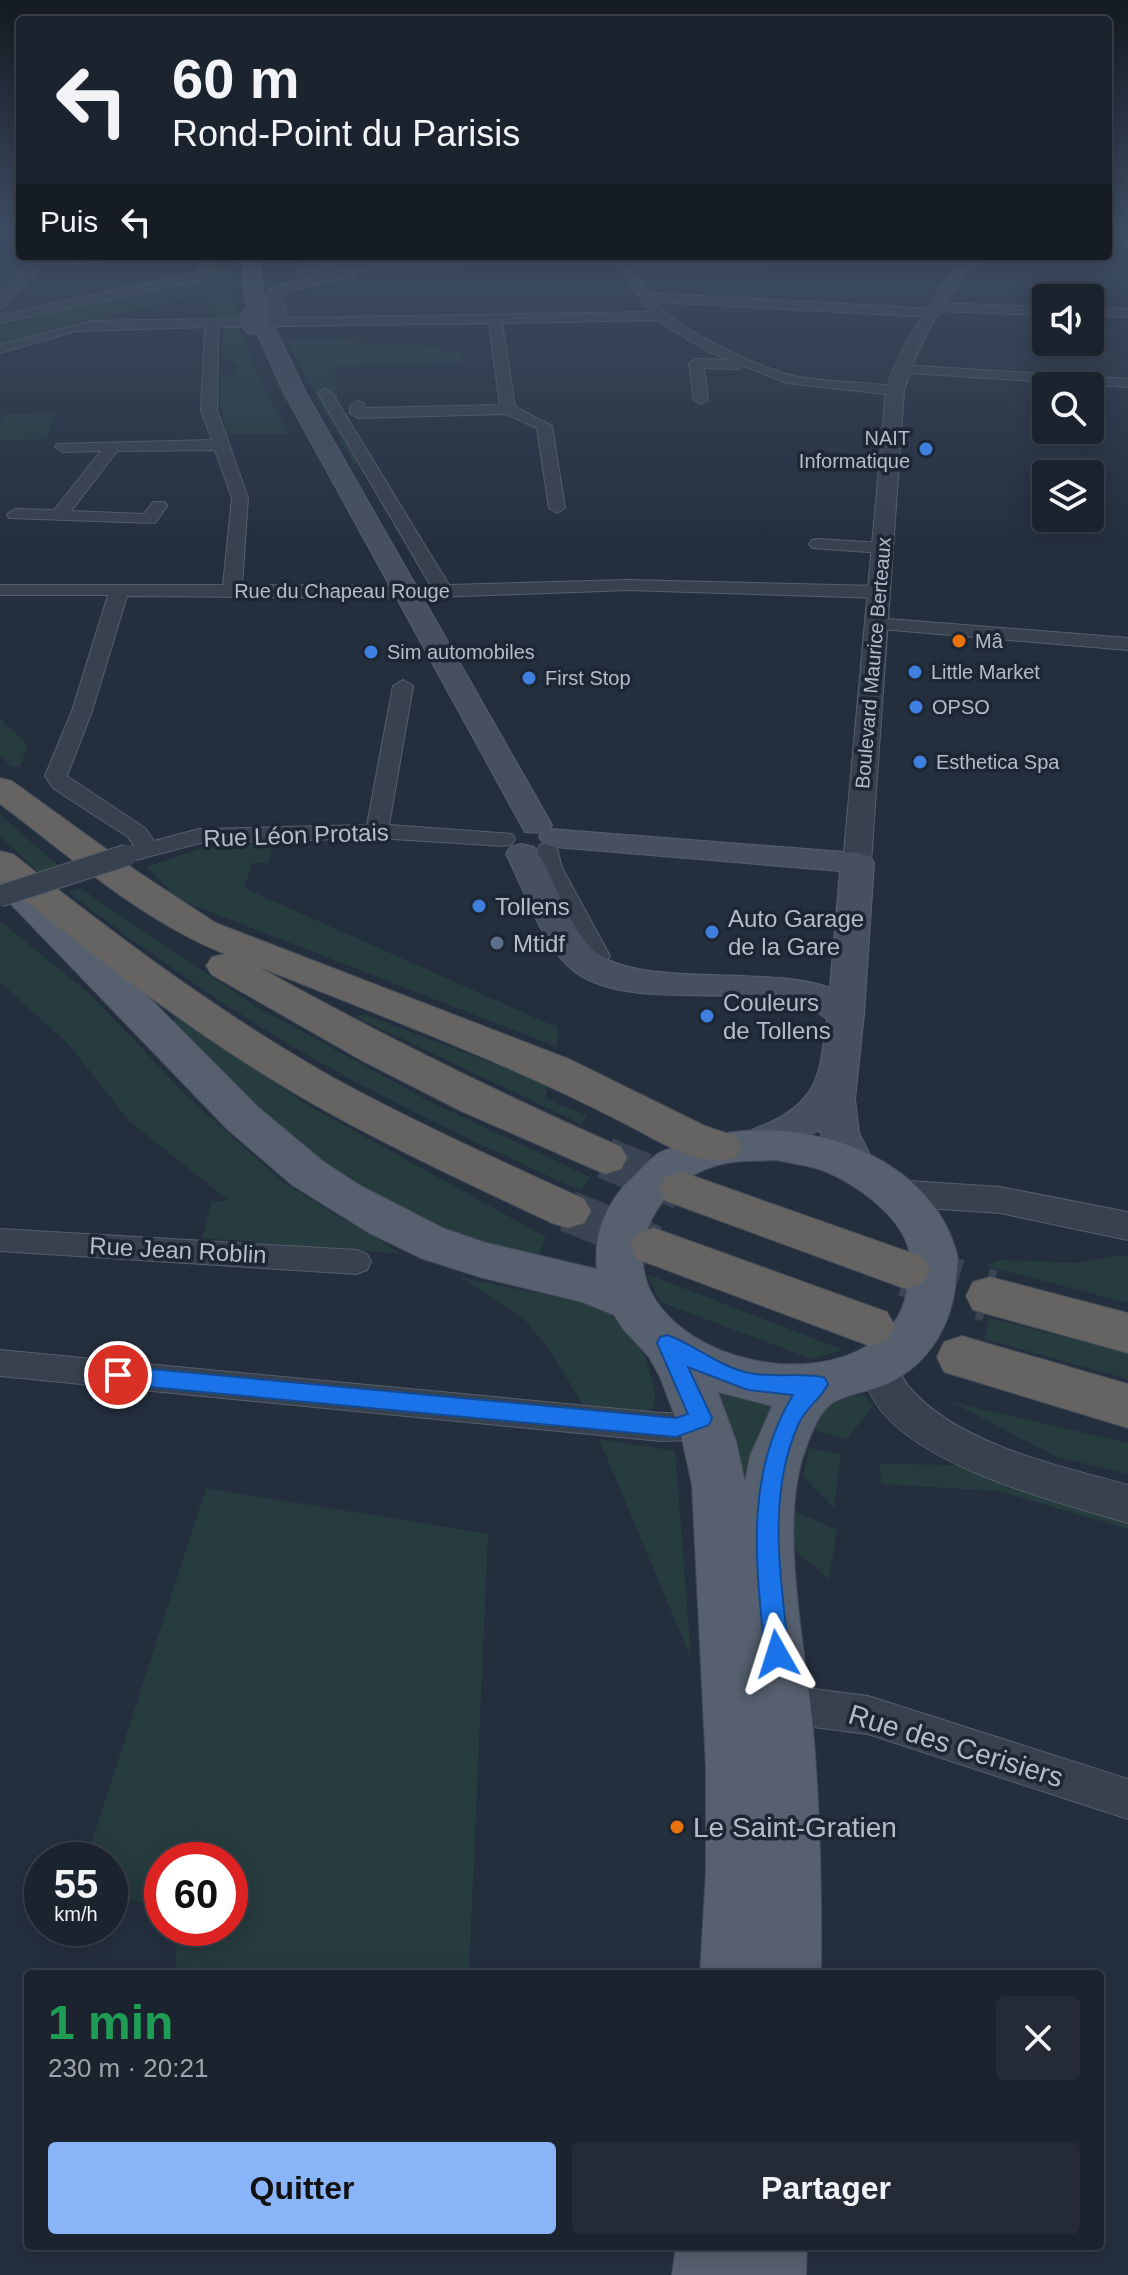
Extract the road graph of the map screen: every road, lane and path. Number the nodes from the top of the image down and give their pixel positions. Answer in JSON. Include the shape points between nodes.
{"nodes":[{"id":1,"x":51,"y":334,"type":"edge"},
{"id":2,"x":211,"y":334,"type":"edge"},
{"id":3,"x":263,"y":334,"type":"edge"},
{"id":4,"x":497,"y":334,"type":"edge"},
{"id":5,"x":689,"y":334,"type":"edge"},
{"id":6,"x":919,"y":334,"type":"edge"},
{"id":7,"x":0,"y":349,"type":"edge"},
{"id":8,"x":755,"y":366,"type":"junction"},
{"id":9,"x":898,"y":380,"type":"junction"},
{"id":10,"x":1128,"y":383,"type":"edge"},
{"id":11,"x":325,"y":393,"type":"dead end"},
{"id":12,"x":701,"y":400,"type":"dead end"},
{"id":13,"x":358,"y":406,"type":"dead end"},
{"id":14,"x":508,"y":409,"type":"junction"},
{"id":15,"x":222,"y":445,"type":"junction"},
{"id":16,"x":63,"y":447,"type":"dead end"},
{"id":17,"x":111,"y":449,"type":"junction"},
{"id":18,"x":159,"y":506,"type":"dead end"},
{"id":19,"x":557,"y":508,"type":"dead end"},
{"id":20,"x":15,"y":514,"type":"dead end"},
{"id":21,"x":58,"y":516,"type":"junction"},
{"id":22,"x":818,"y":544,"type":"dead end"},
{"id":23,"x":882,"y":548,"type":"junction"},
{"id":24,"x":0,"y":590,"type":"edge"},
{"id":25,"x":119,"y":590,"type":"junction"},
{"id":26,"x":232,"y":591,"type":"junction"},
{"id":27,"x":397,"y":591,"type":"junction"},
{"id":28,"x":444,"y":591,"type":"junction"},
{"id":29,"x":880,"y":592,"type":"junction"},
{"id":30,"x":876,"y":624,"type":"junction"},
{"id":31,"x":1128,"y":644,"type":"edge"},
{"id":32,"x":403,"y":686,"type":"dead end"},
{"id":33,"x":0,"y":788,"type":"edge"},
{"id":34,"x":0,"y":795,"type":"edge"},
{"id":35,"x":377,"y":831,"type":"junction"},
{"id":36,"x":530,"y":839,"type":"junction"},
{"id":37,"x":137,"y":852,"type":"junction"},
{"id":38,"x":0,"y":862,"type":"edge"},
{"id":39,"x":857,"y":863,"type":"junction"},
{"id":40,"x":0,"y":873,"type":"edge"},
{"id":41,"x":0,"y":896,"type":"edge"},
{"id":42,"x":588,"y":964,"type":"junction"},
{"id":43,"x":846,"y":1014,"type":"junction"},
{"id":44,"x":835,"y":1083,"type":"junction"},
{"id":45,"x":738,"y":1145,"type":"junction"},
{"id":46,"x":605,"y":1158,"type":"tunnel mouth"},
{"id":47,"x":855,"y":1165,"type":"junction"},
{"id":48,"x":682,"y":1189,"type":"tunnel mouth"},
{"id":49,"x":895,"y":1193,"type":"junction"},
{"id":50,"x":983,"y":1199,"type":"junction"},
{"id":51,"x":568,"y":1211,"type":"tunnel mouth"},
{"id":52,"x":1128,"y":1226,"type":"edge"},
{"id":53,"x":0,"y":1240,"type":"edge"},
{"id":54,"x":654,"y":1246,"type":"tunnel mouth"},
{"id":55,"x":918,"y":1258,"type":"junction"},
{"id":56,"x":356,"y":1262,"type":"dead end"},
{"id":57,"x":990,"y":1296,"type":"tunnel mouth"},
{"id":58,"x":649,"y":1322,"type":"junction"},
{"id":59,"x":1128,"y":1333,"type":"edge"},
{"id":60,"x":874,"y":1346,"type":"junction"},
{"id":61,"x":962,"y":1357,"type":"dead end"},
{"id":62,"x":0,"y":1363,"type":"edge"},
{"id":63,"x":818,"y":1384,"type":"junction"},
{"id":64,"x":1128,"y":1406,"type":"edge"},
{"id":65,"x":701,"y":1418,"type":"junction"},
{"id":66,"x":1128,"y":1504,"type":"edge"},
{"id":67,"x":782,"y":1704,"type":"junction"},
{"id":68,"x":1128,"y":1799,"type":"edge"},
{"id":69,"x":734,"y":1970,"type":"edge"},
{"id":70,"x":787,"y":1970,"type":"edge"},
{"id":71,"x":713,"y":2250,"type":"edge"},
{"id":72,"x":770,"y":2250,"type":"edge"},
{"id":73,"x":710,"y":2275,"type":"edge"},
{"id":74,"x":768,"y":2275,"type":"edge"}],
"edges":[{"from":1,"to":7,"type":"street"},
{"from":2,"to":15,"type":"street","via":[[209,410]]},
{"from":3,"to":27,"type":"main road","via":[[266,361]]},
{"from":4,"to":14,"type":"street"},
{"from":5,"to":8,"type":"street"},
{"from":6,"to":9,"type":"street","name":"Boulevard Maurice Berteaux"},
{"from":8,"to":9,"type":"street","via":[[787,379]]},
{"from":8,"to":12,"type":"street","via":[[696,363]]},
{"from":9,"to":10,"type":"street"},
{"from":9,"to":23,"type":"street","name":"Boulevard Maurice Berteaux"},
{"from":11,"to":28,"type":"street"},
{"from":13,"to":14,"type":"street","via":[[358,413]]},
{"from":14,"to":19,"type":"street","via":[[544,426]]},
{"from":15,"to":17,"type":"street"},
{"from":15,"to":26,"type":"street","via":[[240,498]]},
{"from":16,"to":17,"type":"street"},
{"from":17,"to":21,"type":"street"},
{"from":18,"to":21,"type":"street","via":[[149,519]]},
{"from":20,"to":21,"type":"street"},
{"from":22,"to":23,"type":"street"},
{"from":23,"to":29,"type":"street","name":"Boulevard Maurice Berteaux"},
{"from":24,"to":25,"type":"street","name":"Rue du Chapeau Rouge"},
{"from":25,"to":26,"type":"street","name":"Rue du Chapeau Rouge"},
{"from":25,"to":37,"type":"street","via":[[56,776],[137,833]]},
{"from":26,"to":27,"type":"street","name":"Rue du Chapeau Rouge"},
{"from":27,"to":28,"type":"street","name":"Rue du Chapeau Rouge"},
{"from":27,"to":36,"type":"main road"},
{"from":28,"to":29,"type":"street","name":"Rue du Chapeau Rouge","via":[[628,585]]},
{"from":29,"to":30,"type":"street","name":"Boulevard Maurice Berteaux"},
{"from":30,"to":31,"type":"street"},
{"from":30,"to":39,"type":"street","name":"Boulevard Maurice Berteaux"},
{"from":32,"to":35,"type":"street"},
{"from":33,"to":45,"type":"highway","via":[[202,931],[554,1069],[689,1137]]},
{"from":34,"to":46,"type":"highway","via":[[114,891],[200,951],[376,1050]]},
{"from":35,"to":36,"type":"street","name":"Rue Léon Protais"},
{"from":35,"to":37,"type":"street","name":"Rue Léon Protais","via":[[199,836]]},
{"from":36,"to":39,"type":"main road","name":"Rue Léon Protais"},
{"from":36,"to":42,"type":"main road","via":[[573,949]]},
{"from":36,"to":42,"type":"street","via":[[598,956]]},
{"from":37,"to":41,"type":"street","name":"Rue Léon Protais","bridge":true},
{"from":38,"to":51,"type":"highway","via":[[117,956],[277,1062],[428,1145]]},
{"from":39,"to":43,"type":"main road","name":"Boulevard Maurice Berteaux"},
{"from":40,"to":58,"type":"main road","via":[[114,984],[233,1112],[305,1171],[382,1220],[436,1245],[593,1284]]},
{"from":42,"to":43,"type":"main road","via":[[643,979],[800,991]]},
{"from":43,"to":44,"type":"main road","name":"Boulevard Maurice Berteaux"},
{"from":44,"to":45,"type":"main road","name":"Boulevard Maurice Berteaux","via":[[817,1112],[801,1124]]},
{"from":44,"to":47,"type":"main road","name":"Boulevard Maurice Berteaux","via":[[839,1133]]},
{"from":45,"to":47,"type":"main road","via":[[817,1150]]},
{"from":45,"to":58,"type":"main road","via":[[699,1153],[664,1171],[629,1212],[620,1254],[623,1281]]},
{"from":47,"to":49,"type":"main road"},
{"from":48,"to":55,"type":"highway"},
{"from":49,"to":50,"type":"street"},
{"from":49,"to":55,"type":"main road","via":[[919,1223]]},
{"from":50,"to":52,"type":"street"},
{"from":50,"to":55,"type":"street","via":[[949,1215]]},
{"from":53,"to":56,"type":"street","name":"Rue Jean Roblin"},
{"from":54,"to":60,"type":"highway"},
{"from":55,"to":60,"type":"main road","via":[[934,1272],[927,1312],[903,1347]]},
{"from":57,"to":59,"type":"highway"},
{"from":58,"to":63,"type":"main road","via":[[705,1367],[748,1382]]},
{"from":58,"to":65,"type":"main road"},
{"from":60,"to":63,"type":"main road","via":[[849,1377]]},
{"from":60,"to":66,"type":"street","via":[[898,1403],[933,1430],[1010,1466]]},
{"from":61,"to":64,"type":"highway"},
{"from":62,"to":65,"type":"street","via":[[661,1427],[685,1427]]},
{"from":63,"to":67,"type":"main road","via":[[790,1419],[769,1491],[767,1553]]},
{"from":65,"to":69,"type":"main road","via":[[715,1459],[735,1678],[739,1835]]},
{"from":67,"to":68,"type":"street","name":"Rue des Cerisiers","via":[[868,1715]]},
{"from":67,"to":70,"type":"main road"},
{"from":71,"to":73,"type":"main road"},
{"from":72,"to":74,"type":"main road"}]}
